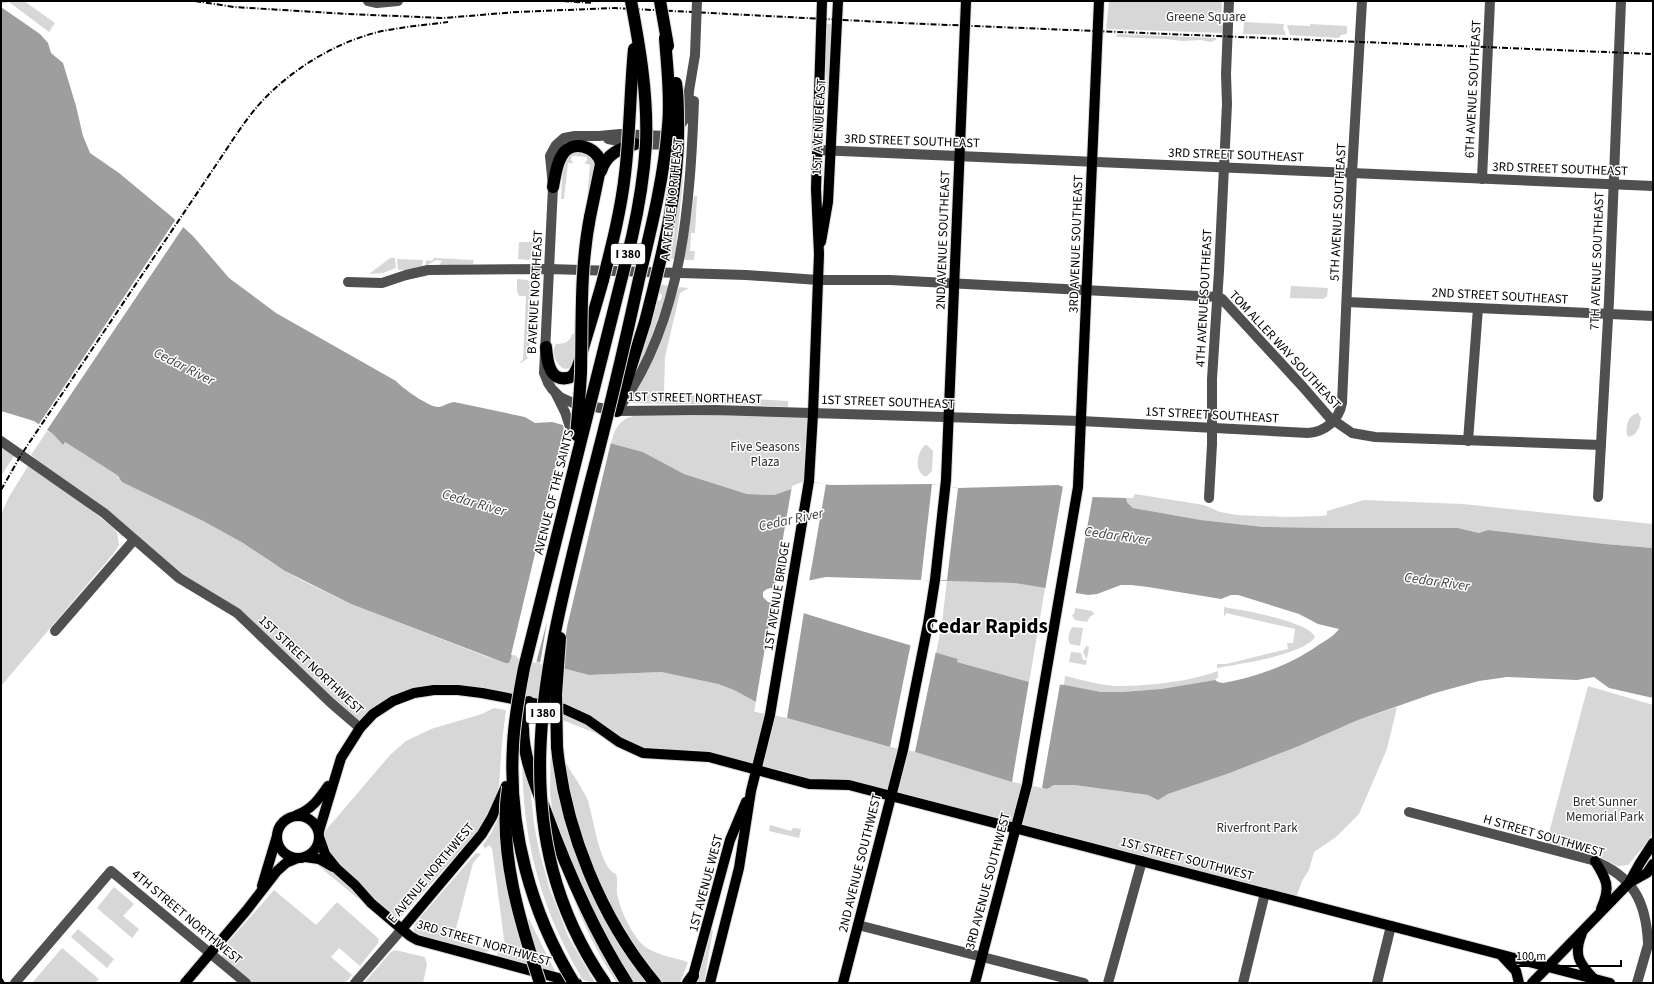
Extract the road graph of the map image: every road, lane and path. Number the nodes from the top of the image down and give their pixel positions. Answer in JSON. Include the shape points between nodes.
{"nodes":[{"id":1,"x":368,"y":1,"type":"edge"},
{"id":2,"x":398,"y":1,"type":"edge"},
{"id":3,"x":631,"y":1,"type":"edge"},
{"id":4,"x":660,"y":1,"type":"edge"},
{"id":5,"x":697,"y":1,"type":"edge"},
{"id":6,"x":822,"y":1,"type":"edge"},
{"id":7,"x":838,"y":1,"type":"edge"},
{"id":8,"x":966,"y":1,"type":"edge"},
{"id":9,"x":1099,"y":1,"type":"edge"},
{"id":10,"x":1229,"y":1,"type":"edge"},
{"id":11,"x":1235,"y":1,"type":"edge"},
{"id":12,"x":1362,"y":1,"type":"edge"},
{"id":13,"x":1490,"y":1,"type":"edge"},
{"id":14,"x":1621,"y":1,"type":"edge"},
{"id":15,"x":636,"y":28,"type":"junction"},
{"id":16,"x":665,"y":38,"type":"junction"},
{"id":17,"x":695,"y":54,"type":"junction"},
{"id":18,"x":1227,"y":99,"type":"junction"},
{"id":19,"x":599,"y":136,"type":"junction"},
{"id":20,"x":635,"y":144,"type":"junction"},
{"id":21,"x":818,"y":150,"type":"junction"},
{"id":22,"x":830,"y":151,"type":"junction"},
{"id":23,"x":692,"y":152,"type":"junction"},
{"id":24,"x":960,"y":156,"type":"junction"},
{"id":25,"x":1092,"y":162,"type":"junction"},
{"id":26,"x":1224,"y":168,"type":"junction"},
{"id":27,"x":600,"y":172,"type":"junction"},
{"id":28,"x":1352,"y":173,"type":"junction"},
{"id":29,"x":1482,"y":179,"type":"junction"},
{"id":30,"x":1614,"y":184,"type":"junction"},
{"id":31,"x":1653,"y":186,"type":"edge"},
{"id":32,"x":553,"y":187,"type":"junction"},
{"id":33,"x":819,"y":254,"type":"junction"},
{"id":34,"x":549,"y":269,"type":"junction"},
{"id":35,"x":676,"y":274,"type":"junction"},
{"id":36,"x":818,"y":280,"type":"junction"},
{"id":37,"x":348,"y":282,"type":"dead end"},
{"id":38,"x":954,"y":284,"type":"junction"},
{"id":39,"x":1086,"y":291,"type":"junction"},
{"id":40,"x":1218,"y":297,"type":"junction"},
{"id":41,"x":1347,"y":302,"type":"junction"},
{"id":42,"x":1478,"y":308,"type":"junction"},
{"id":43,"x":1609,"y":314,"type":"junction"},
{"id":44,"x":1653,"y":316,"type":"edge"},
{"id":45,"x":592,"y":320,"type":"junction"},
{"id":46,"x":546,"y":347,"type":"junction"},
{"id":47,"x":556,"y":394,"type":"junction"},
{"id":48,"x":577,"y":404,"type":"junction"},
{"id":49,"x":617,"y":411,"type":"junction"},
{"id":50,"x":813,"y":413,"type":"junction"},
{"id":51,"x":948,"y":417,"type":"junction"},
{"id":52,"x":1081,"y":421,"type":"junction"},
{"id":53,"x":1333,"y":421,"type":"junction"},
{"id":54,"x":1211,"y":429,"type":"junction"},
{"id":55,"x":572,"y":433,"type":"dead end"},
{"id":56,"x":1468,"y":441,"type":"junction"},
{"id":57,"x":1,"y":442,"type":"edge"},
{"id":58,"x":1601,"y":445,"type":"junction"},
{"id":59,"x":572,"y":476,"type":"junction"},
{"id":60,"x":809,"y":481,"type":"joint"},
{"id":61,"x":1598,"y":497,"type":"dead end"},
{"id":62,"x":1209,"y":498,"type":"dead end"},
{"id":63,"x":134,"y":540,"type":"junction"},
{"id":64,"x":568,"y":574,"type":"junction"},
{"id":65,"x":55,"y":631,"type":"dead end"},
{"id":66,"x":925,"y":642,"type":"joint"},
{"id":67,"x":1045,"y":678,"type":"joint"},
{"id":68,"x":529,"y":701,"type":"junction"},
{"id":69,"x":770,"y":715,"type":"joint"},
{"id":70,"x":360,"y":728,"type":"junction"},
{"id":71,"x":523,"y":728,"type":"junction"},
{"id":72,"x":512,"y":760,"type":"junction"},
{"id":73,"x":756,"y":770,"type":"junction"},
{"id":74,"x":334,"y":778,"type":"junction"},
{"id":75,"x":751,"y":791,"type":"junction"},
{"id":76,"x":891,"y":796,"type":"junction"},
{"id":77,"x":1409,"y":812,"type":"dead end"},
{"id":78,"x":297,"y":815,"type":"junction"},
{"id":79,"x":1016,"y":828,"type":"junction"},
{"id":80,"x":319,"y":834,"type":"junction"},
{"id":81,"x":277,"y":836,"type":"junction"},
{"id":82,"x":1653,"y":844,"type":"edge"},
{"id":83,"x":302,"y":857,"type":"junction"},
{"id":84,"x":1142,"y":861,"type":"junction"},
{"id":85,"x":1595,"y":861,"type":"junction"},
{"id":86,"x":1653,"y":864,"type":"edge"},
{"id":87,"x":337,"y":869,"type":"junction"},
{"id":88,"x":1629,"y":883,"type":"junction"},
{"id":89,"x":1265,"y":894,"type":"junction"},
{"id":90,"x":259,"y":895,"type":"junction"},
{"id":91,"x":1599,"y":914,"type":"junction"},
{"id":92,"x":858,"y":925,"type":"junction"},
{"id":93,"x":1391,"y":926,"type":"junction"},
{"id":94,"x":1653,"y":926,"type":"edge"},
{"id":95,"x":402,"y":930,"type":"junction"},
{"id":96,"x":1583,"y":930,"type":"junction"},
{"id":97,"x":1648,"y":943,"type":"junction"},
{"id":98,"x":210,"y":954,"type":"junction"},
{"id":99,"x":1500,"y":954,"type":"junction"},
{"id":100,"x":982,"y":957,"type":"junction"},
{"id":101,"x":1547,"y":967,"type":"junction"},
{"id":102,"x":1594,"y":979,"type":"junction"},
{"id":103,"x":690,"y":981,"type":"edge"},
{"id":104,"x":15,"y":983,"type":"edge"},
{"id":105,"x":186,"y":983,"type":"edge"},
{"id":106,"x":246,"y":983,"type":"edge"},
{"id":107,"x":355,"y":983,"type":"edge"},
{"id":108,"x":540,"y":983,"type":"edge"},
{"id":109,"x":574,"y":983,"type":"edge"},
{"id":110,"x":577,"y":983,"type":"edge"},
{"id":111,"x":605,"y":983,"type":"edge"},
{"id":112,"x":627,"y":983,"type":"edge"},
{"id":113,"x":654,"y":983,"type":"edge"},
{"id":114,"x":710,"y":983,"type":"edge"},
{"id":115,"x":843,"y":983,"type":"edge"},
{"id":116,"x":975,"y":983,"type":"edge"},
{"id":117,"x":1084,"y":983,"type":"edge"},
{"id":118,"x":1108,"y":983,"type":"edge"},
{"id":119,"x":1243,"y":983,"type":"edge"},
{"id":120,"x":1377,"y":983,"type":"edge"},
{"id":121,"x":1519,"y":983,"type":"edge"},
{"id":122,"x":1532,"y":983,"type":"edge"},
{"id":123,"x":1610,"y":983,"type":"edge"},
{"id":124,"x":1637,"y":983,"type":"edge"}],
"edges":[{"from":1,"to":2,"type":"street"},
{"from":3,"to":15,"type":"highway","name":"AVENUE OF THE SAINTS","number":"I 380","bridge":true},
{"from":4,"to":16,"type":"highway","number":"I 380","bridge":true},
{"from":5,"to":17,"type":"street","name":"A AVENUE NORTHEAST","bridge":true},
{"from":6,"to":21,"type":"main road","name":"1ST AVENUE EAST"},
{"from":7,"to":22,"type":"main road","name":"1ST AVENUE EAST"},
{"from":8,"to":24,"type":"main road","name":"2ND AVENUE SOUTHEAST"},
{"from":9,"to":25,"type":"main road","name":"3RD AVENUE SOUTHEAST"},
{"from":10,"to":18,"type":"street","name":"4TH AVENUE SOUTHEAST"},
{"from":11,"to":18,"type":"street","name":"4TH AVENUE SOUTHEAST","via":[[1232,75]]},
{"from":12,"to":28,"type":"street","name":"5TH AVENUE SOUTHEAST"},
{"from":13,"to":29,"type":"street","name":"6TH AVENUE SOUTHEAST"},
{"from":14,"to":30,"type":"street","name":"7TH AVENUE SOUTHEAST"},
{"from":15,"to":45,"type":"highway","bridge":true,"via":[[630,133],[622,196]]},
{"from":15,"to":59,"type":"highway","name":"AVENUE OF THE SAINTS","number":"I 380","bridge":true,"via":[[646,122],[642,188]]},
{"from":16,"to":49,"type":"highway","bridge":true,"via":[[677,87],[678,158],[670,219],[645,322]]},
{"from":16,"to":64,"type":"highway","number":"I 380","bridge":true,"via":[[669,97],[661,177],[625,340]]},
{"from":17,"to":19,"type":"street","via":[[688,110],[677,130],[666,136]]},
{"from":17,"to":23,"type":"street","name":"A AVENUE NORTHEAST"},
{"from":18,"to":26,"type":"street","name":"4TH AVENUE SOUTHEAST"},
{"from":19,"to":20,"type":"street"},
{"from":19,"to":32,"type":"street","name":"B AVENUE NORTHEAST","via":[[569,136],[556,145],[550,156]]},
{"from":20,"to":23,"type":"street","via":[[680,145]]},
{"from":20,"to":27,"type":"highway","via":[[610,155]]},
{"from":21,"to":22,"type":"street","name":"3RD STREET SOUTHEAST"},
{"from":21,"to":33,"type":"main road","name":"1ST AVENUE EAST","via":[[816,204]]},
{"from":22,"to":24,"type":"street","name":"3RD STREET SOUTHEAST"},
{"from":22,"to":33,"type":"main road","name":"1ST AVENUE EAST","via":[[827,213]]},
{"from":23,"to":35,"type":"street","name":"A AVENUE NORTHEAST","via":[[686,220]]},
{"from":24,"to":25,"type":"street","name":"3RD STREET SOUTHEAST"},
{"from":24,"to":38,"type":"main road","name":"2ND AVENUE SOUTHEAST"},
{"from":25,"to":26,"type":"street","name":"3RD STREET SOUTHEAST"},
{"from":25,"to":39,"type":"main road","name":"3RD AVENUE SOUTHEAST"},
{"from":26,"to":28,"type":"street","name":"3RD STREET SOUTHEAST"},
{"from":26,"to":40,"type":"street","name":"4TH AVENUE SOUTHEAST"},
{"from":27,"to":32,"type":"highway","via":[[600,158],[597,154],[587,147],[574,147],[568,149],[561,157]]},
{"from":27,"to":59,"type":"highway","bridge":true,"via":[[590,217],[582,287],[580,391]]},
{"from":28,"to":29,"type":"street","name":"3RD STREET SOUTHEAST"},
{"from":28,"to":41,"type":"street","name":"5TH AVENUE SOUTHEAST"},
{"from":29,"to":30,"type":"street","name":"3RD STREET SOUTHEAST"},
{"from":30,"to":31,"type":"street","name":"3RD STREET SOUTHEAST"},
{"from":30,"to":43,"type":"street","name":"7TH AVENUE SOUTHEAST"},
{"from":32,"to":34,"type":"street","name":"B AVENUE NORTHEAST"},
{"from":33,"to":36,"type":"main road","name":"1ST AVENUE EAST"},
{"from":34,"to":35,"type":"street"},
{"from":34,"to":37,"type":"street","via":[[428,270],[406,274],[382,283]]},
{"from":34,"to":46,"type":"street","name":"B AVENUE NORTHEAST"},
{"from":35,"to":36,"type":"street"},
{"from":35,"to":49,"type":"street","name":"A AVENUE NORTHEAST","via":[[655,341],[642,370]]},
{"from":36,"to":38,"type":"street","via":[[890,280]]},
{"from":36,"to":50,"type":"main road","name":"1ST AVENUE EAST"},
{"from":38,"to":39,"type":"street"},
{"from":38,"to":51,"type":"main road","name":"2ND AVENUE SOUTHEAST"},
{"from":39,"to":40,"type":"street"},
{"from":39,"to":52,"type":"main road","name":"3RD AVENUE SOUTHEAST"},
{"from":40,"to":53,"type":"street","name":"TOM ALLER WAY SOUTHEAST"},
{"from":40,"to":54,"type":"street","name":"4TH AVENUE SOUTHEAST"},
{"from":41,"to":42,"type":"street","name":"2ND STREET SOUTHEAST"},
{"from":41,"to":53,"type":"street","name":"5TH AVENUE SOUTHEAST","via":[[1342,403],[1340,412]]},
{"from":42,"to":43,"type":"street","name":"2ND STREET SOUTHEAST"},
{"from":42,"to":56,"type":"street"},
{"from":43,"to":44,"type":"street","name":"2ND STREET SOUTHEAST"},
{"from":43,"to":58,"type":"street","name":"7TH AVENUE SOUTHEAST"},
{"from":45,"to":46,"type":"highway","via":[[576,371],[570,378],[560,378],[553,374]]},
{"from":45,"to":48,"type":"highway"},
{"from":46,"to":47,"type":"street","name":"B AVENUE NORTHEAST","via":[[544,373]]},
{"from":47,"to":48,"type":"street"},
{"from":47,"to":55,"type":"street","name":"B AVENUE NORTHEAST"},
{"from":48,"to":49,"type":"street","name":"1ST STREET NORTHEAST"},
{"from":49,"to":50,"type":"street","name":"1ST STREET NORTHEAST","via":[[716,410]]},
{"from":50,"to":51,"type":"street","name":"1ST STREET SOUTHEAST"},
{"from":50,"to":60,"type":"main road","name":"1ST AVENUE EAST"},
{"from":51,"to":52,"type":"street","name":"1ST STREET SOUTHEAST"},
{"from":51,"to":66,"type":"main road","name":"2ND AVENUE SOUTHEAST","via":[[945,483],[935,580]]},
{"from":52,"to":54,"type":"street","name":"1ST STREET SOUTHEAST"},
{"from":52,"to":67,"type":"main road","name":"3RD AVENUE SOUTHEAST","via":[[1078,489]]},
{"from":53,"to":54,"type":"street","name":"1ST STREET SOUTHEAST","via":[[1322,431],[1308,433]]},
{"from":53,"to":56,"type":"street","via":[[1348,432],[1359,436]]},
{"from":54,"to":62,"type":"street","name":"4TH AVENUE SOUTHEAST"},
{"from":56,"to":58,"type":"street"},
{"from":57,"to":63,"type":"street","name":"1ST STREET NORTHWEST","via":[[103,512]]},
{"from":58,"to":61,"type":"street","name":"7TH AVENUE SOUTHEAST"},
{"from":59,"to":72,"type":"highway","name":"AVENUE OF THE SAINTS","number":"I 380","bridge":true,"via":[[524,668],[516,713]]},
{"from":60,"to":69,"type":"main road","name":"1ST AVENUE BRIDGE"},
{"from":63,"to":65,"type":"street"},
{"from":63,"to":70,"type":"street","name":"1ST STREET NORTHWEST","via":[[179,578],[237,613],[330,703]]},
{"from":64,"to":111,"type":"highway","number":"I 380","bridge":true,"via":[[552,639],[545,691],[540,752],[541,810],[561,896],[577,935]]},
{"from":64,"to":113,"type":"highway","bridge":true,"via":[[556,676],[557,747],[565,797],[586,864],[603,903]]},
{"from":66,"to":76,"type":"main road","name":"2ND AVENUE SOUTHWEST"},
{"from":67,"to":79,"type":"main road","name":"3RD AVENUE SOUTHWEST","via":[[1027,785]]},
{"from":68,"to":70,"type":"main road","name":"1ST STREET NORTHWEST","via":[[458,690],[414,693],[393,701],[373,714]]},
{"from":68,"to":71,"type":"main road","name":"E AVENUE NORTHWEST"},
{"from":68,"to":73,"type":"main road","name":"1ST STREET NORTHWEST","via":[[572,712],[619,742],[643,753],[709,757]]},
{"from":69,"to":73,"type":"main road","name":"1ST AVENUE WEST"},
{"from":70,"to":74,"type":"main road","via":[[341,758]]},
{"from":71,"to":95,"type":"main road","name":"E AVENUE NORTHWEST","via":[[505,788],[487,825]]},
{"from":71,"to":112,"type":"highway","via":[[525,750],[536,787],[573,880],[597,931]]},
{"from":72,"to":108,"type":"highway","bridge":true,"via":[[506,806],[508,851],[521,922]]},
{"from":72,"to":109,"type":"highway","name":"AVENUE OF THE SAINTS","number":"I 380","bridge":true,"via":[[515,813],[523,863],[547,932]]},
{"from":73,"to":75,"type":"main road","name":"1ST AVENUE WEST"},
{"from":73,"to":76,"type":"main road","name":"1ST STREET SOUTHWEST","via":[[809,784],[850,785]]},
{"from":74,"to":78,"type":"main road","via":[[314,806]]},
{"from":74,"to":80,"type":"main road"},
{"from":75,"to":103,"type":"main road","name":"1ST AVENUE WEST","via":[[730,840]]},
{"from":75,"to":114,"type":"main road","name":"1ST AVENUE WEST","via":[[739,868]]},
{"from":76,"to":79,"type":"main road","name":"1ST STREET SOUTHWEST"},
{"from":76,"to":92,"type":"main road","name":"2ND AVENUE SOUTHWEST"},
{"from":77,"to":85,"type":"street","name":"H STREET SOUTHWEST"},
{"from":78,"to":80,"type":"main road","via":[[314,822]]},
{"from":78,"to":81,"type":"main road","via":[[284,821]]},
{"from":79,"to":84,"type":"main road","name":"1ST STREET SOUTHWEST"},
{"from":79,"to":100,"type":"main road","name":"3RD AVENUE SOUTHWEST"},
{"from":80,"to":83,"type":"main road","via":[[317,847],[312,853]]},
{"from":80,"to":87,"type":"main road","name":"3RD STREET NORTHWEST","via":[[325,854]]},
{"from":81,"to":83,"type":"main road","via":[[280,848],[285,853],[291,857]]},
{"from":81,"to":90,"type":"main road"},
{"from":82,"to":88,"type":"main road"},
{"from":83,"to":87,"type":"main road","name":"3RD STREET NORTHWEST","via":[[319,859]]},
{"from":83,"to":90,"type":"main road","via":[[286,863]]},
{"from":84,"to":89,"type":"main road","name":"1ST STREET SOUTHWEST"},
{"from":84,"to":118,"type":"street"},
{"from":85,"to":88,"type":"street","name":"H STREET SOUTHWEST"},
{"from":85,"to":91,"type":"main road","via":[[1604,875],[1607,887],[1605,901]]},
{"from":86,"to":88,"type":"main road","via":[[1647,873]]},
{"from":87,"to":95,"type":"main road","name":"3RD STREET NORTHWEST"},
{"from":88,"to":91,"type":"main road"},
{"from":88,"to":97,"type":"street","name":"H STREET SOUTHWEST","via":[[1642,905]]},
{"from":89,"to":93,"type":"main road","name":"1ST STREET SOUTHWEST"},
{"from":89,"to":119,"type":"street"},
{"from":90,"to":98,"type":"main road"},
{"from":91,"to":96,"type":"main road"},
{"from":92,"to":100,"type":"street"},
{"from":92,"to":115,"type":"main road","name":"2ND AVENUE SOUTHWEST"},
{"from":93,"to":99,"type":"main road","name":"1ST STREET SOUTHWEST"},
{"from":93,"to":120,"type":"street"},
{"from":94,"to":97,"type":"street"},
{"from":95,"to":107,"type":"street","name":"E AVENUE NORTHWEST"},
{"from":95,"to":110,"type":"main road","name":"3RD STREET NORTHWEST","via":[[416,940]]},
{"from":96,"to":101,"type":"main road"},
{"from":96,"to":102,"type":"main road","via":[[1577,951],[1580,963]]},
{"from":97,"to":124,"type":"street"},
{"from":98,"to":104,"type":"street","name":"4TH STREET NORTHWEST","via":[[111,872]]},
{"from":98,"to":105,"type":"main road"},
{"from":98,"to":106,"type":"street","name":"4TH STREET NORTHWEST"},
{"from":99,"to":101,"type":"main road","name":"1ST STREET SOUTHWEST"},
{"from":99,"to":121,"type":"main road","via":[[1516,971]]},
{"from":100,"to":116,"type":"main road","name":"3RD AVENUE SOUTHWEST"},
{"from":100,"to":117,"type":"street"},
{"from":101,"to":102,"type":"main road","name":"1ST STREET SOUTHWEST"},
{"from":101,"to":122,"type":"main road"},
{"from":102,"to":123,"type":"main road","name":"1ST STREET SOUTHWEST"}]}
